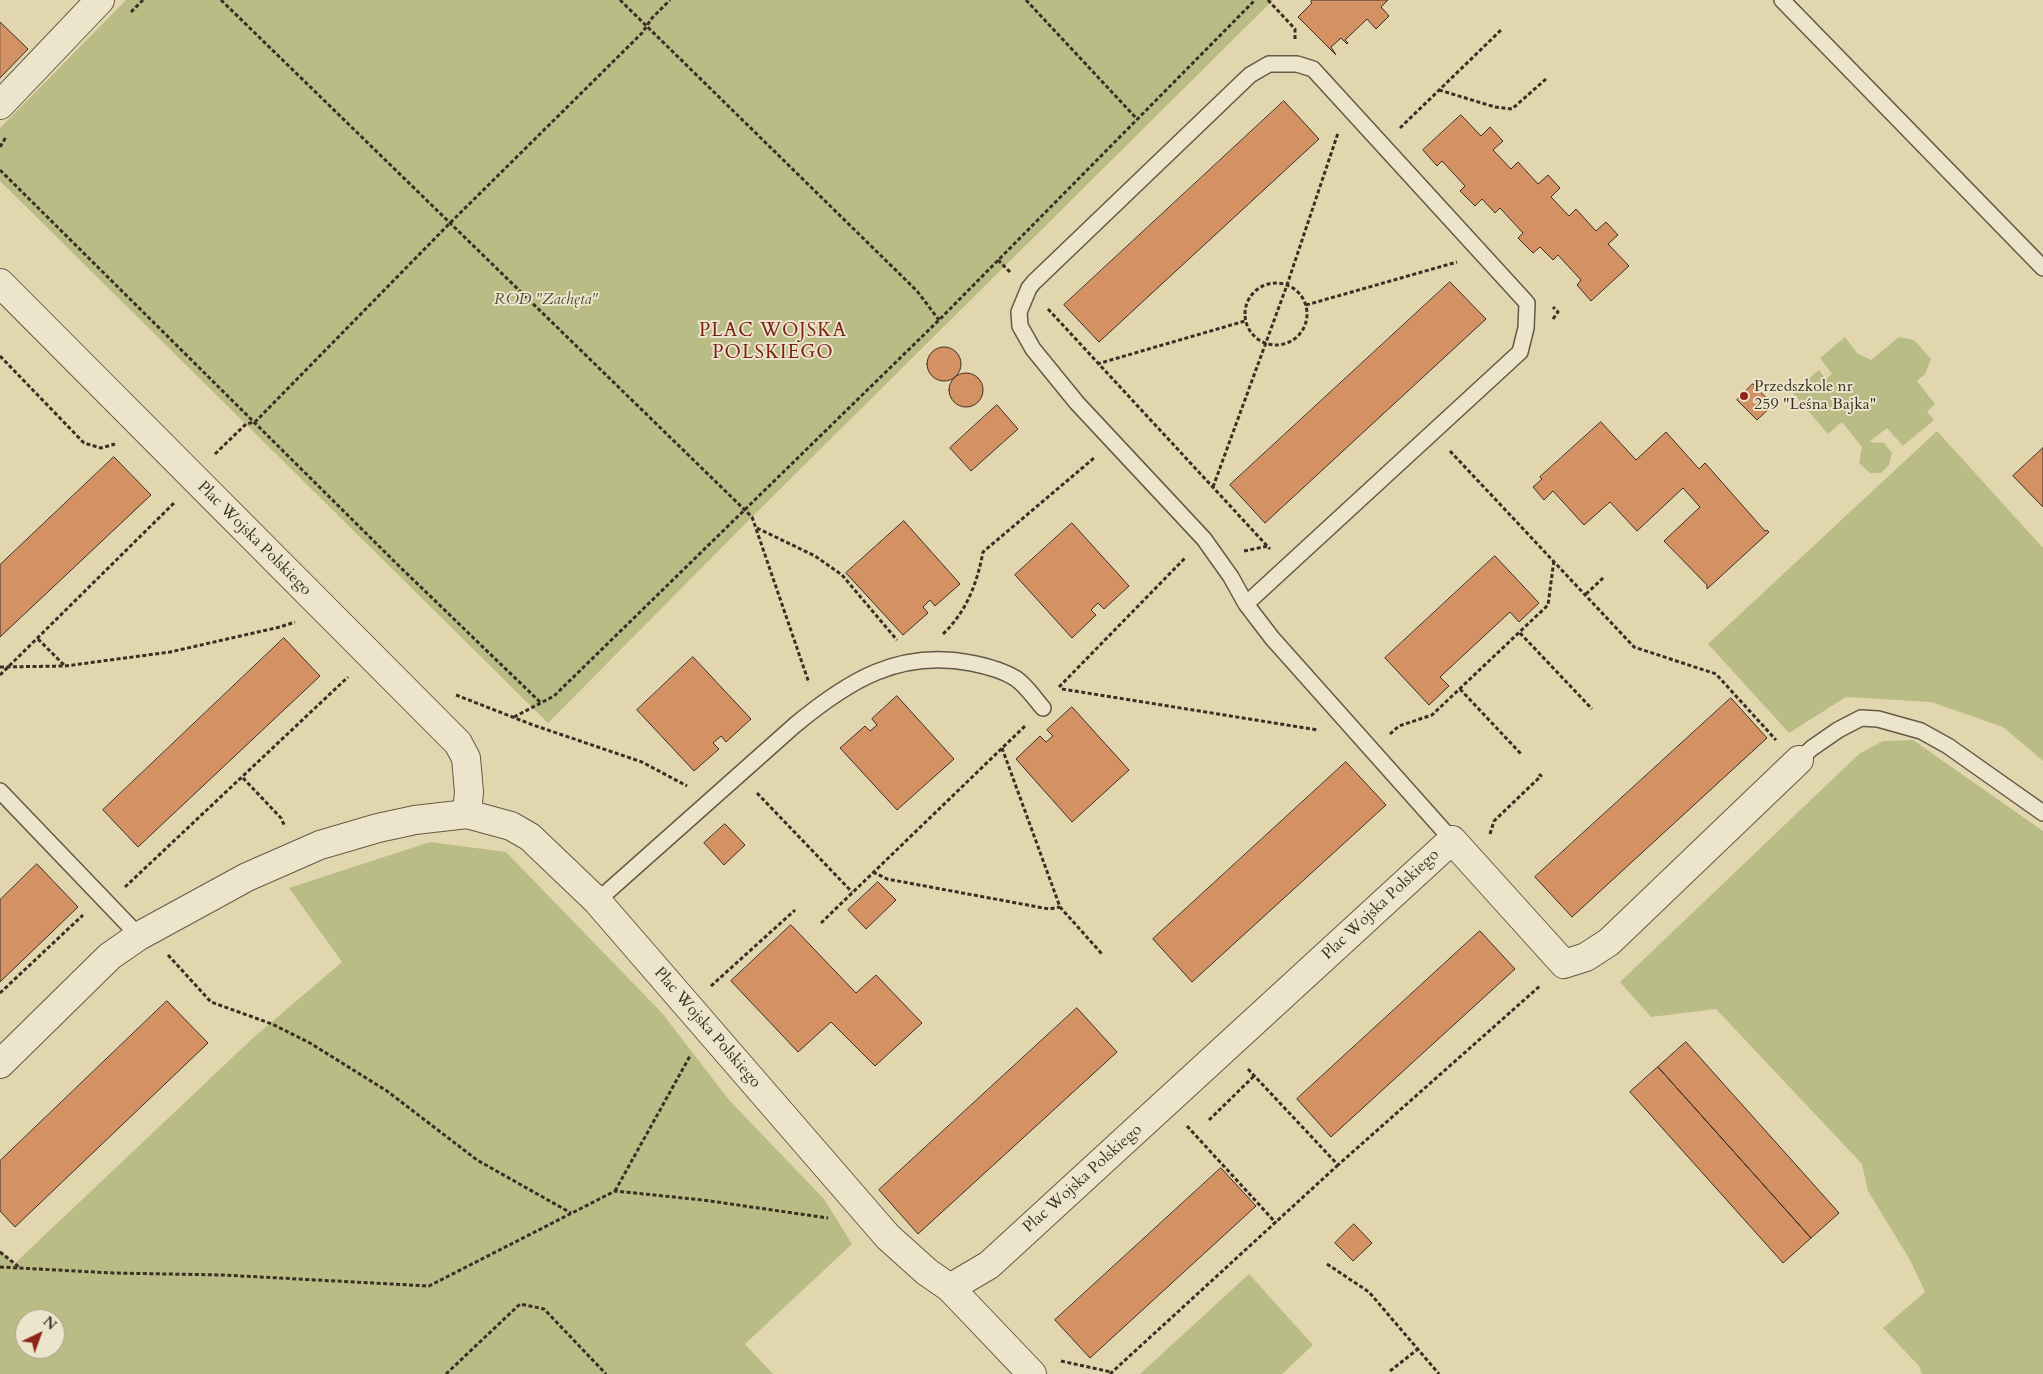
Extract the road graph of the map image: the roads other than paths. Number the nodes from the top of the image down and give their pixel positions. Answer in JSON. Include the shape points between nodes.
{"nodes":[{"id":1,"x":100,"y":0,"type":"edge"},
{"id":2,"x":1782,"y":0,"type":"edge"},
{"id":3,"x":0,"y":105,"type":"edge"},
{"id":4,"x":2043,"y":268,"type":"edge"},
{"id":5,"x":0,"y":283,"type":"edge"},
{"id":6,"x":1246,"y":604,"type":"junction"},
{"id":7,"x":1043,"y":708,"type":"road end"},
{"id":8,"x":1799,"y":760,"type":"joint"},
{"id":9,"x":0,"y":791,"type":"edge"},
{"id":10,"x":2043,"y":813,"type":"edge"},
{"id":11,"x":467,"y":814,"type":"junction"},
{"id":12,"x":1452,"y":840,"type":"junction"},
{"id":13,"x":597,"y":901,"type":"junction"},
{"id":14,"x":139,"y":936,"type":"junction"},
{"id":15,"x":0,"y":1064,"type":"edge"},
{"id":16,"x":950,"y":1288,"type":"junction"},
{"id":17,"x":1042,"y":1367,"type":"edge"}],
"edges":[{"from":1,"to":3,"type":"street"},
{"from":2,"to":4,"type":"lane"},
{"from":5,"to":11,"type":"street","name":"Plac Wojska Polskiego","via":[[458,743],[466,758]]},
{"from":6,"to":6,"type":"lane","via":[[1520,352],[1524,336],[1527,303],[1313,69],[1297,64],[1269,64],[1250,75],[1029,288],[1019,312],[1020,326],[1034,349],[1078,403],[1204,539]]},
{"from":6,"to":12,"type":"lane","via":[[1272,638]]},
{"from":7,"to":13,"type":"lane","via":[[1015,678],[988,667],[957,660],[914,660],[864,677],[817,707]]},
{"from":8,"to":10,"type":"lane","via":[[1838,730],[1861,718],[1878,719],[1921,731],[1948,746]]},
{"from":8,"to":12,"type":"street","name":"Plac Wojska Polskiego","via":[[1610,942],[1586,957],[1564,964]]},
{"from":9,"to":14,"type":"lane"},
{"from":11,"to":13,"type":"street","name":"Plac Wojska Polskiego","via":[[511,826],[530,837]]},
{"from":11,"to":14,"type":"street","name":"Plac Wojska Polskiego","via":[[415,820],[320,845],[247,877]]},
{"from":12,"to":16,"type":"street","name":"Plac Wojska Polskiego","via":[[989,1265]]},
{"from":13,"to":16,"type":"street","name":"Plac Wojska Polskiego","via":[[888,1237]]},
{"from":14,"to":15,"type":"street","name":"Plac Wojska Polskiego","via":[[110,956]]},
{"from":16,"to":17,"type":"street","name":"Plac Wojska Polskiego"}]}
